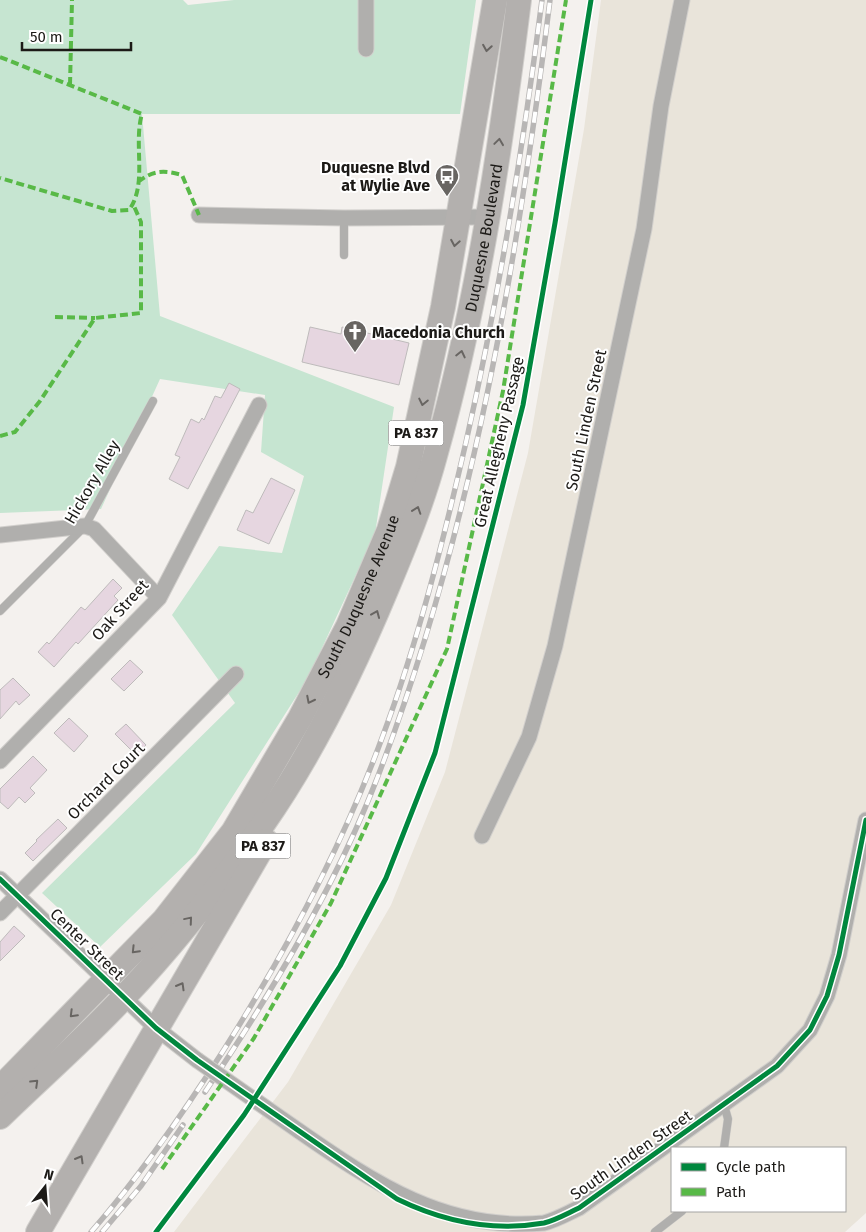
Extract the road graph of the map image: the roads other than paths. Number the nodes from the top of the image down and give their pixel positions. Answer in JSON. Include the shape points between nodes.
{"nodes":[{"id":1,"x":366,"y":0,"type":"edge"},
{"id":2,"x":495,"y":0,"type":"edge"},
{"id":3,"x":519,"y":0,"type":"edge"},
{"id":4,"x":682,"y":0,"type":"edge"},
{"id":5,"x":366,"y":49,"type":"dead end"},
{"id":6,"x":199,"y":215,"type":"dead end"},
{"id":7,"x":460,"y":216,"type":"junction"},
{"id":8,"x":487,"y":217,"type":"junction"},
{"id":9,"x":344,"y":218,"type":"junction"},
{"id":10,"x":344,"y":255,"type":"dead end"},
{"id":11,"x":154,"y":401,"type":"dead end"},
{"id":12,"x":259,"y":405,"type":"dead end"},
{"id":13,"x":85,"y":526,"type":"junction"},
{"id":14,"x":0,"y":535,"type":"edge"},
{"id":15,"x":400,"y":556,"type":"joint"},
{"id":16,"x":159,"y":598,"type":"junction"},
{"id":17,"x":0,"y":612,"type":"edge"},
{"id":18,"x":357,"y":659,"type":"junction"},
{"id":19,"x":236,"y":674,"type":"dead end"},
{"id":20,"x":0,"y":760,"type":"edge"},
{"id":21,"x":866,"y":820,"type":"edge"},
{"id":22,"x":482,"y":836,"type":"dead end"},
{"id":23,"x":0,"y":879,"type":"edge"},
{"id":24,"x":17,"y":896,"type":"junction"},
{"id":25,"x":0,"y":913,"type":"edge"},
{"id":26,"x":108,"y":979,"type":"junction"},
{"id":27,"x":124,"y":998,"type":"junction"},
{"id":28,"x":156,"y":1028,"type":"junction"},
{"id":29,"x":0,"y":1088,"type":"edge"},
{"id":30,"x":724,"y":1105,"type":"junction"},
{"id":31,"x":0,"y":1117,"type":"edge"},
{"id":32,"x":724,"y":1147,"type":"edge"},
{"id":33,"x":681,"y":1212,"type":"edge"},
{"id":34,"x":38,"y":1232,"type":"edge"},
{"id":35,"x":655,"y":1232,"type":"edge"}],
"edges":[{"from":1,"to":5,"type":"street"},
{"from":2,"to":7,"type":"main road","name":"South Duquesne Avenue","number":"PA 837","one_way":true},
{"from":8,"to":3,"type":"main road","name":"Duquesne Boulevard","number":"PA 837","one_way":true},
{"from":4,"to":22,"type":"street","name":"South Linden Street","via":[[661,106],[644,229],[555,646],[529,737]]},
{"from":6,"to":9,"type":"street"},
{"from":7,"to":8,"type":"street"},
{"from":7,"to":9,"type":"street"},
{"from":7,"to":26,"type":"main road","name":"South Duquesne Avenue","number":"PA 837","one_way":true,"via":[[408,467],[389,530],[348,626],[300,718],[233,832],[164,920]]},
{"from":15,"to":8,"type":"main road","name":"Duquesne Boulevard","number":"PA 837","one_way":true,"via":[[435,460],[450,402]]},
{"from":9,"to":10,"type":"lane"},
{"from":11,"to":13,"type":"lane","name":"Hickory Alley"},
{"from":12,"to":16,"type":"street","name":"Oak Street"},
{"from":13,"to":14,"type":"street"},
{"from":13,"to":16,"type":"street","via":[[94,529]]},
{"from":13,"to":17,"type":"lane","name":"Hickory Alley"},
{"from":18,"to":15,"type":"main road","name":"South Duquesne Avenue","number":"PA 837","one_way":true},
{"from":16,"to":20,"type":"street","name":"Oak Street"},
{"from":27,"to":18,"type":"main road","name":"South Duquesne Avenue","one_way":true,"via":[[262,825],[297,772]]},
{"from":28,"to":18,"type":"main road","number":"PA 837","one_way":true,"via":[[299,785]]},
{"from":19,"to":24,"type":"street","name":"Orchard Court"},
{"from":21,"to":30,"type":"street","name":"South Linden Street","via":[[827,996],[810,1030],[777,1066]]},
{"from":23,"to":24,"type":"street","name":"Center Street"},
{"from":24,"to":25,"type":"street","name":"Orchard Court"},
{"from":24,"to":26,"type":"street","name":"Center Street"},
{"from":26,"to":27,"type":"street","name":"Center Street"},
{"from":26,"to":29,"type":"main road","name":"South Duquesne Avenue","number":"PA 837","one_way":true},
{"from":27,"to":28,"type":"street","name":"Center Street"},
{"from":31,"to":27,"type":"main road","name":"South Duquesne Avenue","one_way":true},
{"from":28,"to":30,"type":"street","name":"South Linden Street","bridge":true,"via":[[397,1199],[431,1216],[474,1227],[511,1229],[546,1222],[580,1208]]},
{"from":34,"to":28,"type":"main road","number":"PA 837","one_way":true},
{"from":30,"to":32,"type":"lane","via":[[728,1120]]},
{"from":33,"to":35,"type":"lane"}]}
